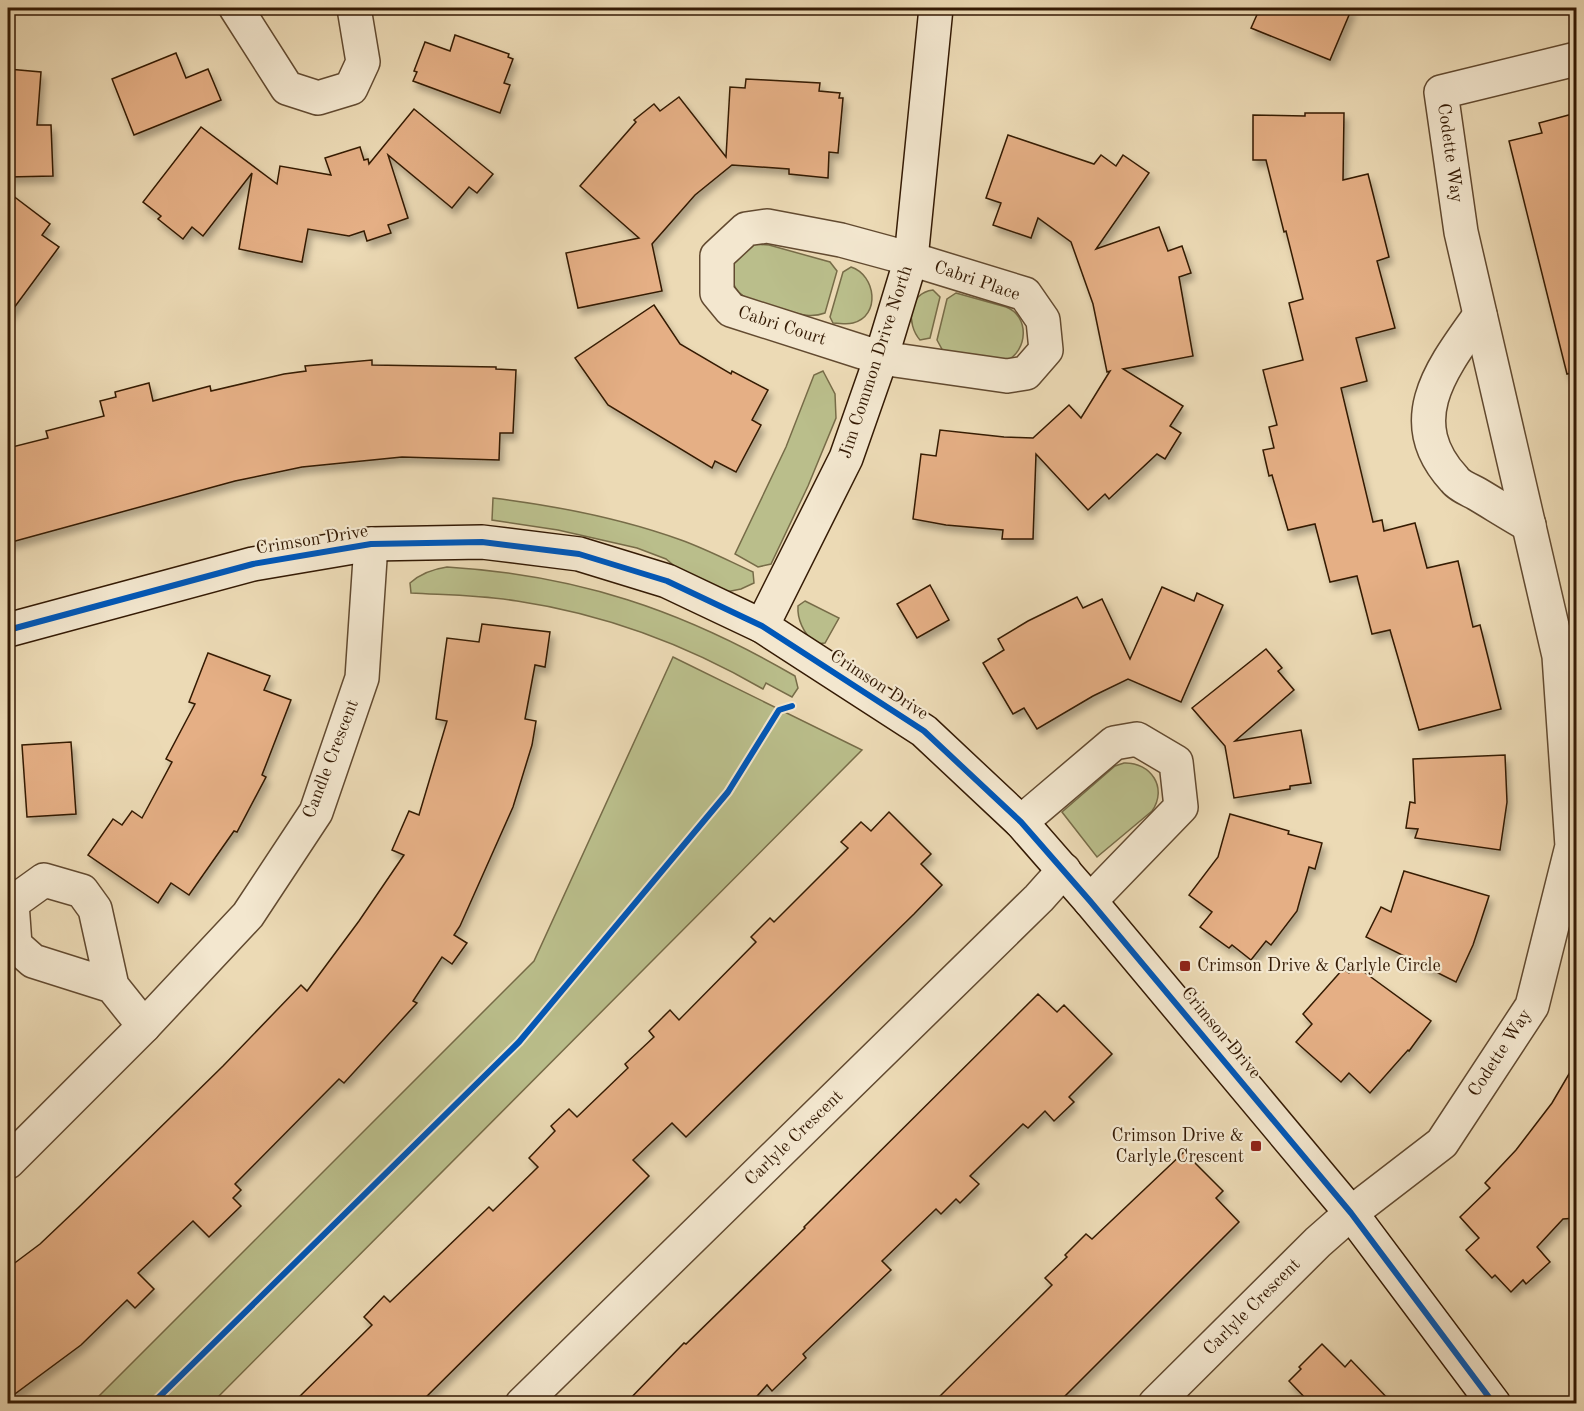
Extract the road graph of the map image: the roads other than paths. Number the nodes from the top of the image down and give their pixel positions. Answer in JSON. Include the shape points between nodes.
{"nodes":[{"id":1,"x":236,"y":8,"type":"edge"},
{"id":2,"x":354,"y":8,"type":"edge"},
{"id":3,"x":936,"y":8,"type":"edge"},
{"id":4,"x":1576,"y":59,"type":"edge"},
{"id":5,"x":911,"y":259,"type":"junction"},
{"id":6,"x":1480,"y":315,"type":"junction"},
{"id":7,"x":881,"y":358,"type":"junction"},
{"id":8,"x":1529,"y":525,"type":"junction"},
{"id":9,"x":371,"y":544,"type":"junction"},
{"id":10,"x":762,"y":626,"type":"junction"},
{"id":11,"x":8,"y":630,"type":"edge"},
{"id":12,"x":1021,"y":822,"type":"junction"},
{"id":13,"x":1064,"y":870,"type":"junction"},
{"id":14,"x":1090,"y":901,"type":"junction"},
{"id":15,"x":112,"y":986,"type":"dead end"},
{"id":16,"x":144,"y":1026,"type":"junction"},
{"id":17,"x":8,"y":1162,"type":"edge"},
{"id":18,"x":1352,"y":1213,"type":"junction"},
{"id":19,"x":522,"y":1404,"type":"edge"},
{"id":20,"x":1155,"y":1404,"type":"edge"},
{"id":21,"x":1494,"y":1404,"type":"edge"}],
"edges":[{"from":1,"to":2,"type":"street","via":[[286,88],[318,98],[351,88],[363,62]]},
{"from":3,"to":5,"type":"street","name":"Jim Common Drive North"},
{"from":4,"to":6,"type":"street","name":"Codette Way","via":[[1441,92],[1461,232]]},
{"from":5,"to":7,"type":"street","name":"Jim Common Drive North"},
{"from":5,"to":7,"type":"street","name":"Cabri Place","via":[[1025,294],[1042,320],[1046,350],[1026,373],[1007,376]]},
{"from":5,"to":7,"type":"street","name":"Cabri Court","via":[[767,226],[746,229],[717,255],[717,292],[731,310]]},
{"from":6,"to":8,"type":"street","name":"Codette Way"},
{"from":6,"to":8,"type":"street","via":[[1438,378],[1427,411],[1431,438],[1437,456],[1455,481]]},
{"from":7,"to":10,"type":"street","name":"Jim Common Drive North","via":[[846,458]]},
{"from":8,"to":18,"type":"street","name":"Codette Way","via":[[1559,657],[1572,846],[1532,1006],[1442,1143]]},
{"from":9,"to":10,"type":"street","name":"Crimson Drive","via":[[483,542],[579,554],[667,581]]},
{"from":9,"to":11,"type":"street","name":"Crimson Drive","via":[[253,564]]},
{"from":9,"to":16,"type":"street","name":"Candle Crescent","via":[[362,678],[315,812],[248,915]]},
{"from":10,"to":12,"type":"street","name":"Crimson Drive","via":[[924,731]]},
{"from":12,"to":13,"type":"street","name":"Crimson Drive"},
{"from":12,"to":14,"type":"street","via":[[1114,743],[1137,739],[1176,762],[1181,807]]},
{"from":13,"to":14,"type":"street","name":"Crimson Drive"},
{"from":13,"to":19,"type":"street","name":"Carlyle Crescent"},
{"from":14,"to":18,"type":"street","name":"Crimson Drive"},
{"from":15,"to":16,"type":"street"},
{"from":16,"to":17,"type":"street","name":"Candle Crescent"},
{"from":18,"to":20,"type":"street","name":"Carlyle Crescent"},
{"from":18,"to":21,"type":"street","name":"Crimson Drive"}]}
